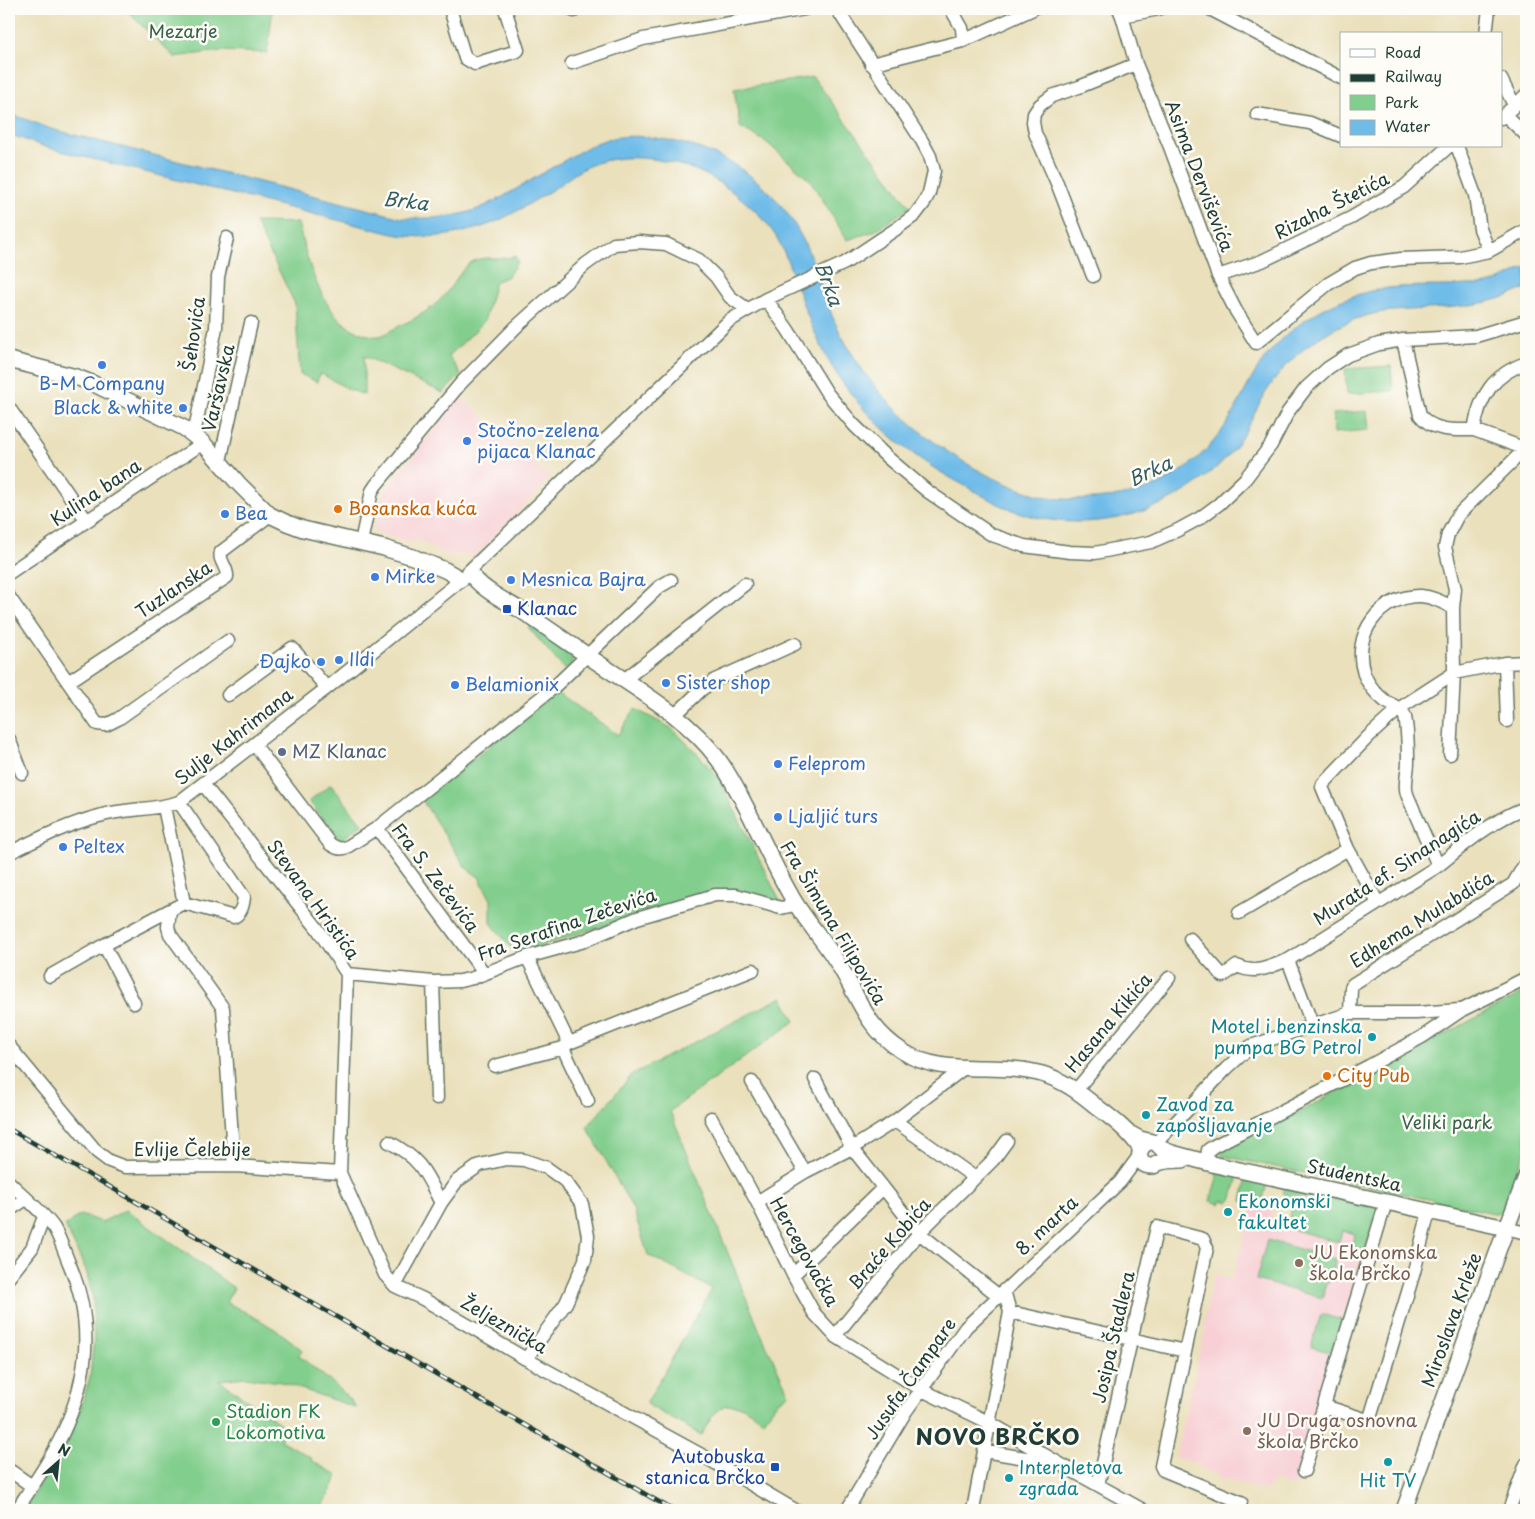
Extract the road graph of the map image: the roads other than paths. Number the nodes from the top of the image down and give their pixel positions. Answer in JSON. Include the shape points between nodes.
{"nodes":[{"id":1,"x":450,"y":9,"type":"edge"},
{"id":2,"x":505,"y":9,"type":"edge"},
{"id":3,"x":805,"y":9,"type":"edge"},
{"id":4,"x":837,"y":9,"type":"edge"},
{"id":5,"x":951,"y":9,"type":"edge"},
{"id":6,"x":1033,"y":9,"type":"edge"},
{"id":7,"x":1159,"y":9,"type":"edge"},
{"id":8,"x":1210,"y":9,"type":"edge"},
{"id":9,"x":1489,"y":9,"type":"edge"},
{"id":10,"x":1121,"y":12,"type":"edge"},
{"id":11,"x":1486,"y":32,"type":"edge"},
{"id":12,"x":963,"y":41,"type":"junction"},
{"id":13,"x":572,"y":63,"type":"dead end"},
{"id":14,"x":871,"y":64,"type":"junction"},
{"id":15,"x":1136,"y":64,"type":"junction"},
{"id":16,"x":1340,"y":77,"type":"edge"},
{"id":17,"x":1502,"y":81,"type":"edge"},
{"id":18,"x":1526,"y":95,"type":"edge"},
{"id":19,"x":1514,"y":104,"type":"junction"},
{"id":20,"x":1257,"y":114,"type":"dead end"},
{"id":21,"x":1503,"y":116,"type":"edge"},
{"id":22,"x":1526,"y":135,"type":"edge"},
{"id":23,"x":1340,"y":136,"type":"edge"},
{"id":24,"x":1447,"y":148,"type":"edge"},
{"id":25,"x":1458,"y":148,"type":"edge"},
{"id":26,"x":1526,"y":230,"type":"edge"},
{"id":27,"x":227,"y":238,"type":"dead end"},
{"id":28,"x":1489,"y":251,"type":"junction"},
{"id":29,"x":1093,"y":276,"type":"dead end"},
{"id":30,"x":1218,"y":276,"type":"junction"},
{"id":31,"x":770,"y":297,"type":"junction"},
{"id":32,"x":747,"y":310,"type":"junction"},
{"id":33,"x":1526,"y":321,"type":"edge"},
{"id":34,"x":252,"y":323,"type":"dead end"},
{"id":35,"x":1402,"y":340,"type":"junction"},
{"id":36,"x":9,"y":360,"type":"edge"},
{"id":37,"x":1526,"y":363,"type":"edge"},
{"id":38,"x":9,"y":408,"type":"edge"},
{"id":39,"x":1474,"y":430,"type":"junction"},
{"id":40,"x":198,"y":439,"type":"junction"},
{"id":41,"x":1526,"y":449,"type":"edge"},
{"id":42,"x":220,"y":461,"type":"junction"},
{"id":43,"x":270,"y":515,"type":"junction"},
{"id":44,"x":87,"y":521,"type":"junction"},
{"id":45,"x":360,"y":542,"type":"junction"},
{"id":46,"x":9,"y":572,"type":"edge"},
{"id":47,"x":465,"y":580,"type":"junction"},
{"id":48,"x":671,"y":580,"type":"dead end"},
{"id":49,"x":745,"y":584,"type":"dead end"},
{"id":50,"x":9,"y":597,"type":"edge"},
{"id":51,"x":1453,"y":608,"type":"junction"},
{"id":52,"x":228,"y":641,"type":"dead end"},
{"id":53,"x":796,"y":644,"type":"dead end"},
{"id":54,"x":588,"y":656,"type":"junction"},
{"id":55,"x":1526,"y":662,"type":"edge"},
{"id":56,"x":1505,"y":663,"type":"junction"},
{"id":57,"x":1454,"y":673,"type":"junction"},
{"id":58,"x":624,"y":680,"type":"junction"},
{"id":59,"x":68,"y":682,"type":"junction"},
{"id":60,"x":328,"y":688,"type":"junction"},
{"id":61,"x":228,"y":695,"type":"dead end"},
{"id":62,"x":1400,"y":708,"type":"junction"},
{"id":63,"x":674,"y":716,"type":"junction"},
{"id":64,"x":1507,"y":721,"type":"dead end"},
{"id":65,"x":9,"y":739,"type":"edge"},
{"id":66,"x":254,"y":744,"type":"junction"},
{"id":67,"x":1450,"y":754,"type":"dead end"},
{"id":68,"x":22,"y":773,"type":"dead end"},
{"id":69,"x":203,"y":784,"type":"junction"},
{"id":70,"x":179,"y":802,"type":"junction"},
{"id":71,"x":164,"y":807,"type":"junction"},
{"id":72,"x":1526,"y":808,"type":"edge"},
{"id":73,"x":377,"y":828,"type":"junction"},
{"id":74,"x":1348,"y":849,"type":"junction"},
{"id":75,"x":9,"y":853,"type":"edge"},
{"id":76,"x":1526,"y":862,"type":"edge"},
{"id":77,"x":1438,"y":866,"type":"junction"},
{"id":78,"x":184,"y":903,"type":"junction"},
{"id":79,"x":796,"y":903,"type":"junction"},
{"id":80,"x":1378,"y":903,"type":"junction"},
{"id":81,"x":170,"y":910,"type":"junction"},
{"id":82,"x":1239,"y":914,"type":"dead end"},
{"id":83,"x":1190,"y":939,"type":"dead end"},
{"id":84,"x":104,"y":945,"type":"junction"},
{"id":85,"x":528,"y":957,"type":"junction"},
{"id":86,"x":1288,"y":960,"type":"junction"},
{"id":87,"x":753,"y":970,"type":"dead end"},
{"id":88,"x":484,"y":973,"type":"junction"},
{"id":89,"x":347,"y":974,"type":"junction"},
{"id":90,"x":50,"y":976,"type":"dead end"},
{"id":91,"x":1169,"y":978,"type":"dead end"},
{"id":92,"x":1526,"y":978,"type":"edge"},
{"id":93,"x":434,"y":982,"type":"junction"},
{"id":94,"x":134,"y":1003,"type":"dead end"},
{"id":95,"x":1462,"y":1010,"type":"junction"},
{"id":96,"x":1350,"y":1013,"type":"junction"},
{"id":97,"x":1416,"y":1013,"type":"junction"},
{"id":98,"x":1312,"y":1024,"type":"junction"},
{"id":99,"x":1422,"y":1036,"type":"junction"},
{"id":100,"x":566,"y":1045,"type":"junction"},
{"id":101,"x":9,"y":1046,"type":"edge"},
{"id":102,"x":495,"y":1066,"type":"dead end"},
{"id":103,"x":964,"y":1068,"type":"junction"},
{"id":104,"x":815,"y":1079,"type":"dead end"},
{"id":105,"x":752,"y":1082,"type":"dead end"},
{"id":106,"x":1076,"y":1090,"type":"junction"},
{"id":107,"x":437,"y":1098,"type":"dead end"},
{"id":108,"x":588,"y":1101,"type":"dead end"},
{"id":109,"x":710,"y":1118,"type":"dead end"},
{"id":110,"x":895,"y":1121,"type":"junction"},
{"id":111,"x":1007,"y":1141,"type":"dead end"},
{"id":112,"x":389,"y":1142,"type":"dead end"},
{"id":113,"x":852,"y":1148,"type":"junction"},
{"id":114,"x":1151,"y":1152,"type":"junction"},
{"id":115,"x":1216,"y":1165,"type":"junction"},
{"id":116,"x":234,"y":1166,"type":"junction"},
{"id":117,"x":805,"y":1172,"type":"junction"},
{"id":118,"x":340,"y":1173,"type":"junction"},
{"id":119,"x":974,"y":1177,"type":"junction"},
{"id":120,"x":1526,"y":1177,"type":"edge"},
{"id":121,"x":9,"y":1182,"type":"edge"},
{"id":122,"x":883,"y":1188,"type":"junction"},
{"id":123,"x":26,"y":1199,"type":"junction"},
{"id":124,"x":757,"y":1202,"type":"junction"},
{"id":125,"x":1386,"y":1202,"type":"junction"},
{"id":126,"x":441,"y":1204,"type":"junction"},
{"id":127,"x":9,"y":1208,"type":"edge"},
{"id":128,"x":1430,"y":1211,"type":"junction"},
{"id":129,"x":44,"y":1216,"type":"junction"},
{"id":130,"x":1506,"y":1228,"type":"junction"},
{"id":131,"x":919,"y":1233,"type":"junction"},
{"id":132,"x":1526,"y":1233,"type":"edge"},
{"id":133,"x":792,"y":1275,"type":"junction"},
{"id":134,"x":9,"y":1277,"type":"edge"},
{"id":135,"x":394,"y":1286,"type":"junction"},
{"id":136,"x":1001,"y":1293,"type":"junction"},
{"id":137,"x":1010,"y":1312,"type":"junction"},
{"id":138,"x":835,"y":1336,"type":"junction"},
{"id":139,"x":1131,"y":1338,"type":"junction"},
{"id":140,"x":1185,"y":1351,"type":"junction"},
{"id":141,"x":526,"y":1359,"type":"junction"},
{"id":142,"x":922,"y":1390,"type":"junction"},
{"id":143,"x":1324,"y":1406,"type":"junction"},
{"id":144,"x":990,"y":1422,"type":"junction"},
{"id":145,"x":984,"y":1451,"type":"junction"},
{"id":146,"x":1060,"y":1464,"type":"junction"},
{"id":147,"x":1526,"y":1464,"type":"edge"},
{"id":148,"x":9,"y":1470,"type":"edge"},
{"id":149,"x":1304,"y":1471,"type":"dead end"},
{"id":150,"x":1098,"y":1485,"type":"junction"},
{"id":151,"x":32,"y":1486,"type":"junction"},
{"id":152,"x":17,"y":1510,"type":"edge"},
{"id":153,"x":795,"y":1510,"type":"edge"},
{"id":154,"x":846,"y":1510,"type":"edge"},
{"id":155,"x":973,"y":1510,"type":"edge"},
{"id":156,"x":1143,"y":1510,"type":"edge"},
{"id":157,"x":1238,"y":1510,"type":"edge"},
{"id":158,"x":1404,"y":1510,"type":"edge"},
{"id":159,"x":1509,"y":1510,"type":"edge"}],
"edges":[{"from":1,"to":2,"type":"street","via":[[465,58],[475,64],[518,50]]},
{"from":3,"to":13,"type":"street","via":[[643,39]]},
{"from":4,"to":14,"type":"street","name":"Sulje Kahrimana"},
{"from":5,"to":12,"type":"street","via":[[962,28]]},
{"from":6,"to":12,"type":"street"},
{"from":7,"to":10,"type":"street"},
{"from":8,"to":16,"type":"street"},
{"from":9,"to":11,"type":"street"},
{"from":10,"to":15,"type":"street","name":"Asima Derviševića"},
{"from":12,"to":14,"type":"street"},
{"from":14,"to":31,"type":"street","name":"Sulje Kahrimana","via":[[922,140],[932,164],[933,182],[924,203],[915,215],[846,263]]},
{"from":15,"to":29,"type":"street","via":[[1052,96],[1034,114],[1035,133]]},
{"from":15,"to":30,"type":"street","name":"Asima Derviševića"},
{"from":17,"to":19,"type":"street"},
{"from":18,"to":19,"type":"street"},
{"from":19,"to":21,"type":"street"},
{"from":20,"to":23,"type":"street","via":[[1310,123]]},
{"from":21,"to":22,"type":"street"},
{"from":24,"to":30,"type":"street","name":"Rizaha Štetića","via":[[1404,187],[1352,218],[1262,261]]},
{"from":25,"to":28,"type":"street","via":[[1475,195],[1480,229]]},
{"from":26,"to":28,"type":"street"},
{"from":27,"to":40,"type":"street","name":"Šehovića","via":[[218,277],[216,328]]},
{"from":28,"to":30,"type":"street","name":"Asima Derviševića","via":[[1460,257],[1400,259],[1354,268],[1328,284],[1256,343]]},
{"from":31,"to":32,"type":"street","name":"Sulje Kahrimana"},
{"from":31,"to":35,"type":"street","via":[[827,393],[881,452],[927,491],[992,535],[1024,546],[1070,552],[1095,553],[1151,542],[1200,518],[1245,479],[1271,445],[1288,412],[1313,381],[1348,355]]},
{"from":32,"to":45,"type":"street","via":[[730,297],[699,260],[691,256],[666,244],[614,244],[579,270],[516,327],[461,383],[372,491]]},
{"from":32,"to":47,"type":"street","name":"Sulje Kahrimana"},
{"from":33,"to":35,"type":"street","via":[[1476,336]]},
{"from":34,"to":42,"type":"street","name":"Varšavska"},
{"from":35,"to":39,"type":"street","via":[[1424,421],[1437,428]]},
{"from":36,"to":40,"type":"main road","via":[[94,384],[184,428]]},
{"from":37,"to":39,"type":"street","via":[[1511,368],[1496,380],[1484,397]]},
{"from":38,"to":44,"type":"street"},
{"from":39,"to":41,"type":"street"},
{"from":40,"to":42,"type":"main road"},
{"from":40,"to":44,"type":"street","name":"Kulina bana"},
{"from":41,"to":51,"type":"street","via":[[1458,516],[1448,534],[1445,547],[1455,588]]},
{"from":42,"to":43,"type":"main road"},
{"from":43,"to":45,"type":"main road","name":"Fra Šimuna Filipovića","via":[[303,529]]},
{"from":43,"to":59,"type":"street","name":"Tuzlanska","via":[[221,552],[227,577]]},
{"from":44,"to":46,"type":"street","name":"Kulina bana"},
{"from":45,"to":47,"type":"main road","name":"Fra Šimuna Filipovića","via":[[413,557]]},
{"from":47,"to":54,"type":"main road","name":"Fra Šimuna Filipovića","via":[[516,606]]},
{"from":47,"to":60,"type":"street","name":"Sulje Kahrimana"},
{"from":48,"to":54,"type":"street","via":[[659,587]]},
{"from":49,"to":58,"type":"street"},
{"from":50,"to":59,"type":"street"},
{"from":51,"to":57,"type":"street"},
{"from":51,"to":62,"type":"street","via":[[1422,596],[1406,597],[1390,603],[1367,627],[1361,651],[1364,675],[1373,690]]},
{"from":52,"to":59,"type":"street","via":[[106,725],[97,724]]},
{"from":53,"to":63,"type":"street","via":[[715,680]]},
{"from":54,"to":58,"type":"main road","name":"Fra Šimuna Filipovića"},
{"from":54,"to":73,"type":"street","via":[[553,688]]},
{"from":55,"to":56,"type":"street"},
{"from":56,"to":57,"type":"street"},
{"from":56,"to":64,"type":"street"},
{"from":57,"to":62,"type":"street"},
{"from":57,"to":67,"type":"street"},
{"from":58,"to":63,"type":"main road","name":"Fra Šimuna Filipovića"},
{"from":60,"to":61,"type":"street","via":[[292,648]]},
{"from":60,"to":66,"type":"street","name":"Sulje Kahrimana"},
{"from":62,"to":74,"type":"street","via":[[1368,736],[1323,784]]},
{"from":62,"to":77,"type":"street","via":[[1404,716],[1408,761],[1406,790]]},
{"from":63,"to":79,"type":"main road","name":"Fra Šimuna Filipovića","via":[[719,760]]},
{"from":65,"to":68,"type":"street"},
{"from":66,"to":69,"type":"street","name":"Sulje Kahrimana"},
{"from":66,"to":73,"type":"street","via":[[330,844],[342,849]]},
{"from":69,"to":70,"type":"street","name":"Sulje Kahrimana"},
{"from":69,"to":89,"type":"street","name":"Stevana Hristića","via":[[317,928]]},
{"from":70,"to":71,"type":"street","name":"Sulje Kahrimana"},
{"from":70,"to":78,"type":"street","via":[[244,897],[239,914],[234,917]]},
{"from":71,"to":75,"type":"street","name":"Sulje Kahrimana","via":[[99,816]]},
{"from":71,"to":78,"type":"street"},
{"from":72,"to":77,"type":"street","name":"Murata ef. Sinanagića","via":[[1513,812]]},
{"from":73,"to":88,"type":"street","name":"Fra S. Zečevića"},
{"from":74,"to":80,"type":"street"},
{"from":74,"to":82,"type":"street"},
{"from":76,"to":96,"type":"street","name":"Edhema Mulabdića","via":[[1513,884],[1353,984]]},
{"from":77,"to":80,"type":"street","name":"Murata ef. Sinanagića"},
{"from":78,"to":81,"type":"street"},
{"from":79,"to":85,"type":"street","name":"Fra Serafina Zečevića","via":[[781,908],[736,895],[715,895],[637,918],[580,942]]},
{"from":79,"to":103,"type":"main road","name":"Fra Šimuna Filipovića","via":[[837,962],[873,1027],[903,1052],[941,1065]]},
{"from":80,"to":86,"type":"street","name":"Murata ef. Sinanagića"},
{"from":81,"to":84,"type":"street"},
{"from":81,"to":116,"type":"street","via":[[170,934],[223,1008]]},
{"from":83,"to":86,"type":"street","name":"Murata ef. Sinanagića","via":[[1223,976],[1237,966],[1256,971]]},
{"from":84,"to":90,"type":"street"},
{"from":84,"to":94,"type":"street"},
{"from":85,"to":88,"type":"street","name":"Fra Serafina Zečevića"},
{"from":85,"to":100,"type":"street"},
{"from":86,"to":98,"type":"street"},
{"from":87,"to":100,"type":"street"},
{"from":88,"to":93,"type":"street","name":"Fra Serafina Zečevića","via":[[460,981]]},
{"from":89,"to":93,"type":"street","name":"Fra Serafina Zečevića"},
{"from":89,"to":118,"type":"street","name":"Stevana Hristića"},
{"from":91,"to":106,"type":"street","name":"Hasana Kikića"},
{"from":92,"to":95,"type":"street"},
{"from":93,"to":107,"type":"street"},
{"from":95,"to":97,"type":"street","name":"8. marta"},
{"from":95,"to":99,"type":"street"},
{"from":96,"to":97,"type":"street","name":"8. marta"},
{"from":96,"to":98,"type":"street","name":"8. marta"},
{"from":97,"to":99,"type":"street","via":[[1423,1024]]},
{"from":98,"to":114,"type":"street","name":"8. marta","via":[[1251,1046]]},
{"from":99,"to":115,"type":"street","via":[[1214,1146],[1208,1150],[1207,1156]]},
{"from":100,"to":102,"type":"street"},
{"from":100,"to":108,"type":"street"},
{"from":101,"to":116,"type":"street","name":"Evlije Čelebije","via":[[97,1152],[109,1161],[125,1167]]},
{"from":103,"to":106,"type":"main road","name":"Fra Šimuna Filipovića","via":[[1021,1070],[1060,1080]]},
{"from":103,"to":110,"type":"street"},
{"from":104,"to":113,"type":"street"},
{"from":105,"to":117,"type":"street"},
{"from":106,"to":114,"type":"main road","name":"Fra Šimuna Filipovića"},
{"from":109,"to":124,"type":"street","name":"Hercegovačka"},
{"from":110,"to":113,"type":"street"},
{"from":110,"to":119,"type":"street"},
{"from":111,"to":119,"type":"street","name":"Braće Kobića","via":[[993,1160]]},
{"from":112,"to":126,"type":"street","via":[[420,1165]]},
{"from":113,"to":117,"type":"street"},
{"from":113,"to":122,"type":"street"},
{"from":114,"to":115,"type":"main road","name":"Studentska","via":[[1172,1160],[1195,1159]]},
{"from":114,"to":136,"type":"street","name":"8. marta"},
{"from":115,"to":125,"type":"main road","name":"Studentska"},
{"from":116,"to":118,"type":"street","name":"Evlije Čelebije"},
{"from":117,"to":124,"type":"street"},
{"from":118,"to":135,"type":"street","via":[[385,1275]]},
{"from":119,"to":131,"type":"street","name":"Braće Kobića"},
{"from":120,"to":130,"type":"main road","name":"Miroslava Krleže"},
{"from":121,"to":123,"type":"street"},
{"from":122,"to":131,"type":"street"},
{"from":122,"to":133,"type":"street"},
{"from":123,"to":127,"type":"street"},
{"from":123,"to":129,"type":"street"},
{"from":124,"to":133,"type":"street","name":"Hercegovačka"},
{"from":125,"to":128,"type":"main road","name":"Studentska"},
{"from":125,"to":143,"type":"street"},
{"from":126,"to":135,"type":"street"},
{"from":126,"to":141,"type":"street","via":[[457,1181],[480,1165],[506,1159],[524,1160],[547,1168],[565,1181],[582,1204],[588,1236],[584,1260],[566,1302]]},
{"from":128,"to":130,"type":"main road","name":"Studentska"},
{"from":128,"to":143,"type":"street","via":[[1370,1418],[1366,1420]]},
{"from":129,"to":134,"type":"street","via":[[32,1248]]},
{"from":129,"to":151,"type":"street","via":[[60,1240],[78,1284],[86,1336],[81,1383],[70,1416],[55,1450]]},
{"from":130,"to":132,"type":"street"},
{"from":130,"to":158,"type":"main road","name":"Miroslava Krleže"},
{"from":131,"to":136,"type":"street"},
{"from":131,"to":138,"type":"street","name":"Braće Kobića"},
{"from":133,"to":138,"type":"street","name":"Hercegovačka","via":[[814,1313]]},
{"from":135,"to":141,"type":"street","name":"Željeznička","via":[[423,1299]]},
{"from":136,"to":137,"type":"street"},
{"from":136,"to":142,"type":"street","name":"Jusufa Čampare","via":[[966,1327]]},
{"from":137,"to":139,"type":"street"},
{"from":137,"to":144,"type":"street"},
{"from":138,"to":142,"type":"street","name":"Hercegovačka"},
{"from":139,"to":140,"type":"street"},
{"from":139,"to":140,"type":"street","name":"Josipa Štadlera","via":[[1157,1227],[1203,1239],[1208,1248]]},
{"from":139,"to":150,"type":"street","name":"Josipa Štadlera"},
{"from":140,"to":157,"type":"street","via":[[1161,1466],[1163,1470],[1241,1502]]},
{"from":141,"to":153,"type":"street","name":"Željeznička"},
{"from":142,"to":144,"type":"street","name":"Hercegovačka"},
{"from":142,"to":154,"type":"street","name":"Jusufa Čampare"},
{"from":143,"to":149,"type":"street"},
{"from":144,"to":145,"type":"street"},
{"from":144,"to":146,"type":"street","name":"Hercegovačka"},
{"from":145,"to":146,"type":"street"},
{"from":145,"to":155,"type":"street"},
{"from":146,"to":150,"type":"street","name":"Hercegovačka"},
{"from":147,"to":159,"type":"street"},
{"from":148,"to":151,"type":"street"},
{"from":150,"to":156,"type":"street","name":"Hercegovačka"},
{"from":151,"to":152,"type":"street"}]}
